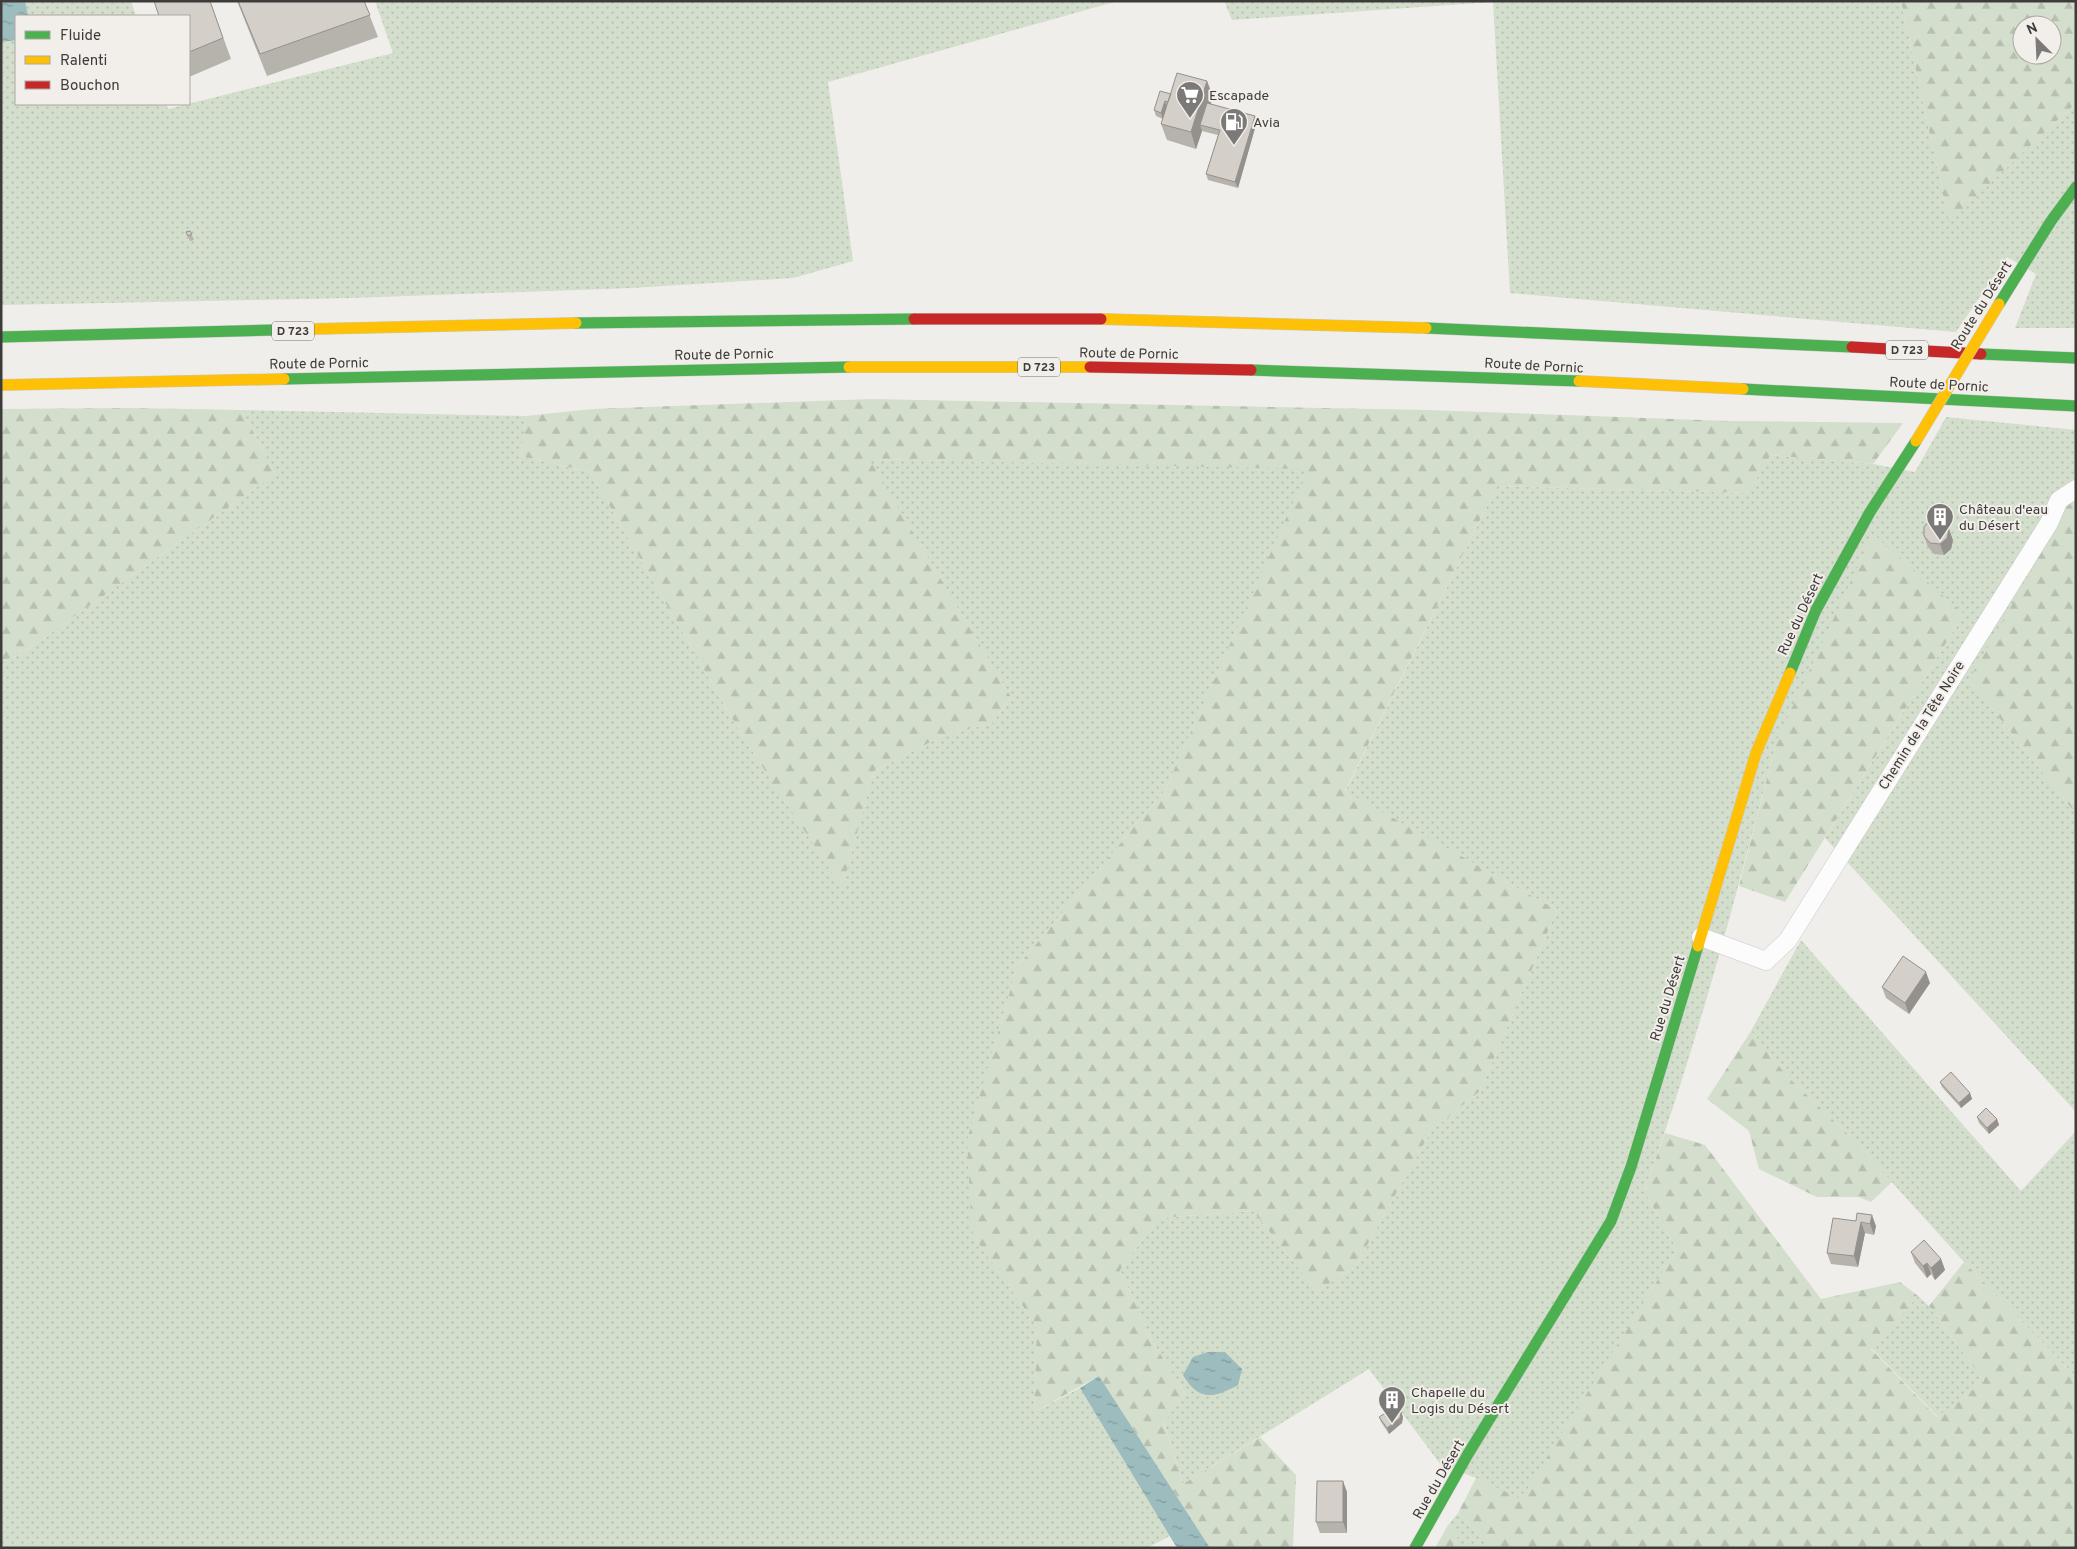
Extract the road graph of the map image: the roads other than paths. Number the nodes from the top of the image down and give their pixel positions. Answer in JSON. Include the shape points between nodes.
{"nodes":[{"id":1,"x":2076,"y":187,"type":"edge"},
{"id":2,"x":1,"y":338,"type":"edge"},
{"id":3,"x":2076,"y":358,"type":"edge"},
{"id":4,"x":1,"y":385,"type":"edge"},
{"id":5,"x":2076,"y":406,"type":"edge"},
{"id":6,"x":1916,"y":441,"type":"joint"},
{"id":7,"x":2076,"y":489,"type":"edge"},
{"id":8,"x":1702,"y":937,"type":"junction"},
{"id":9,"x":1415,"y":1548,"type":"edge"}],
"edges":[{"from":1,"to":6,"type":"main road","name":"Route du Désert","bridge":true,"via":[[2051,221]]},
{"from":2,"to":3,"type":"main road","number":"D 723","via":[[595,324],[1066,319],[1383,326]]},
{"from":4,"to":5,"type":"main road","name":"Route de Pornic","number":"D 723","via":[[679,370],[1088,367],[1500,378]]},
{"from":6,"to":8,"type":"main road","name":"Rue du Désert","via":[[1870,512],[1816,610],[1756,753]]},
{"from":7,"to":8,"type":"street","name":"Chemin de la Tête Noire","via":[[2059,500],[2049,523],[1788,940],[1766,961]]},
{"from":8,"to":9,"type":"main road","name":"Rue du Désert","via":[[1624,1191],[1611,1221]]}]}
